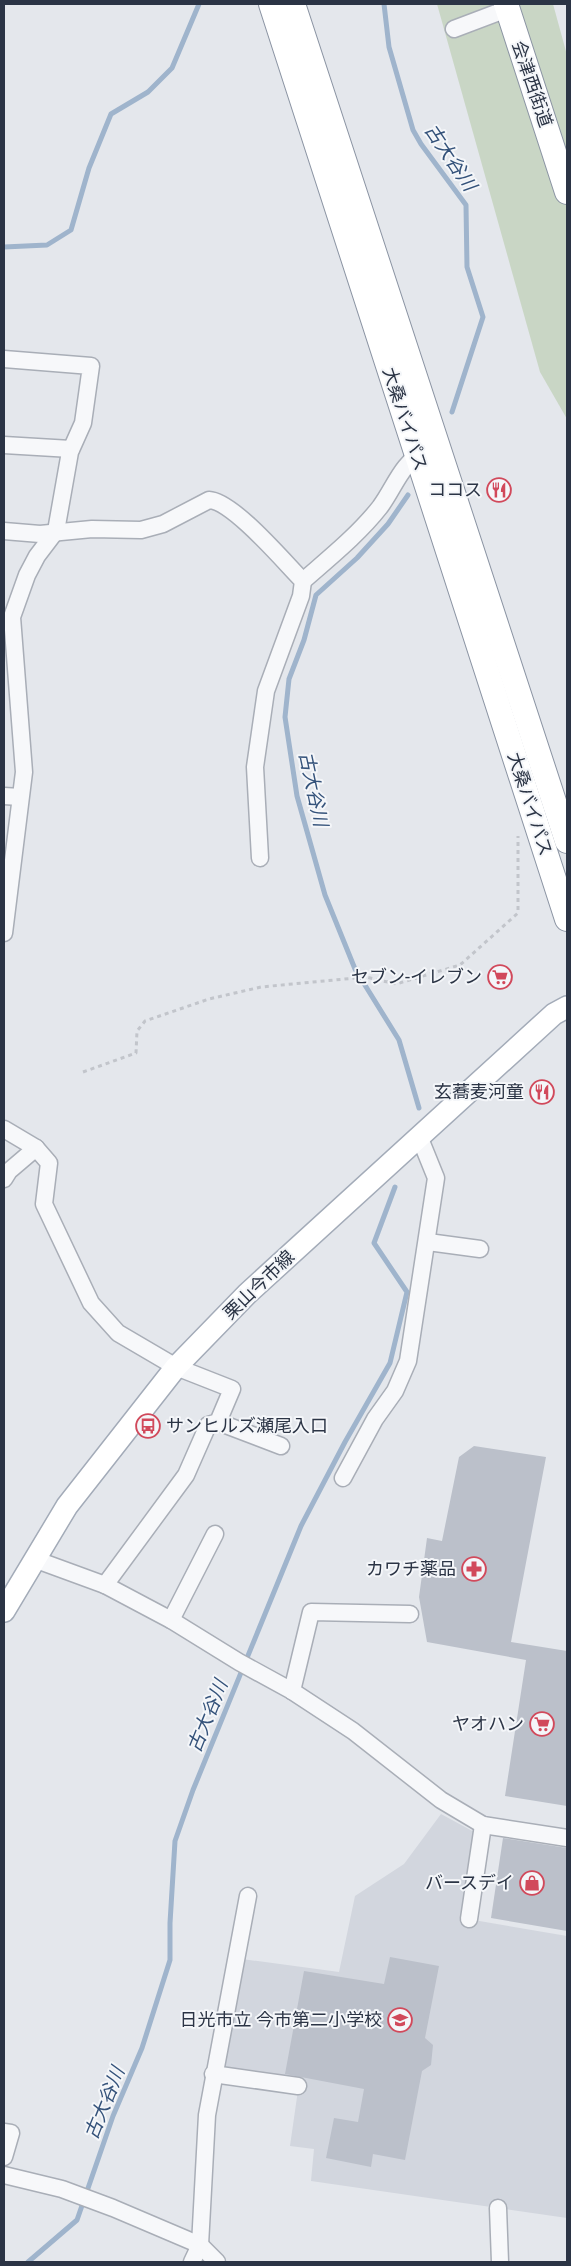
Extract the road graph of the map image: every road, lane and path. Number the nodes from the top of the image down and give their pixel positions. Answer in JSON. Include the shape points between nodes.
{"nodes":[{"id":1,"x":271,"y":4,"type":"edge"},
{"id":2,"x":293,"y":4,"type":"edge"},
{"id":3,"x":506,"y":7,"type":"edge"},
{"id":4,"x":454,"y":29,"type":"dead end"},
{"id":5,"x":567,"y":192,"type":"edge"},
{"id":6,"x":4,"y":359,"type":"edge"},
{"id":7,"x":4,"y":445,"type":"edge"},
{"id":8,"x":71,"y":449,"type":"junction"},
{"id":9,"x":426,"y":450,"type":"junction"},
{"id":10,"x":4,"y":531,"type":"edge"},
{"id":11,"x":55,"y":532,"type":"junction"},
{"id":12,"x":303,"y":581,"type":"junction"},
{"id":13,"x":8,"y":617,"type":"edge"},
{"id":14,"x":11,"y":704,"type":"edge"},
{"id":15,"x":4,"y":796,"type":"edge"},
{"id":16,"x":20,"y":797,"type":"junction"},
{"id":17,"x":534,"y":815,"type":"junction"},
{"id":18,"x":567,"y":842,"type":"edge"},
{"id":19,"x":260,"y":858,"type":"dead end"},
{"id":20,"x":567,"y":919,"type":"edge"},
{"id":21,"x":4,"y":929,"type":"edge"},
{"id":22,"x":567,"y":1007,"type":"edge"},
{"id":23,"x":84,"y":1072,"type":"dead end"},
{"id":24,"x":4,"y":1130,"type":"edge"},
{"id":25,"x":419,"y":1136,"type":"junction"},
{"id":26,"x":36,"y":1148,"type":"junction"},
{"id":27,"x":4,"y":1179,"type":"edge"},
{"id":28,"x":428,"y":1242,"type":"junction"},
{"id":29,"x":480,"y":1249,"type":"dead end"},
{"id":30,"x":176,"y":1367,"type":"junction"},
{"id":31,"x":218,"y":1422,"type":"junction"},
{"id":32,"x":281,"y":1446,"type":"dead end"},
{"id":33,"x":344,"y":1478,"type":"dead end"},
{"id":34,"x":216,"y":1534,"type":"dead end"},
{"id":35,"x":34,"y":1559,"type":"junction"},
{"id":36,"x":104,"y":1585,"type":"junction"},
{"id":37,"x":4,"y":1611,"type":"edge"},
{"id":38,"x":410,"y":1614,"type":"dead end"},
{"id":39,"x":171,"y":1620,"type":"junction"},
{"id":40,"x":292,"y":1690,"type":"junction"},
{"id":41,"x":483,"y":1825,"type":"junction"},
{"id":42,"x":567,"y":1838,"type":"edge"},
{"id":43,"x":248,"y":1896,"type":"dead end"},
{"id":44,"x":469,"y":1919,"type":"dead end"},
{"id":45,"x":213,"y":2074,"type":"junction"},
{"id":46,"x":298,"y":2086,"type":"dead end"},
{"id":47,"x":4,"y":2132,"type":"edge"},
{"id":48,"x":4,"y":2157,"type":"edge"},
{"id":49,"x":4,"y":2175,"type":"edge"},
{"id":50,"x":498,"y":2208,"type":"dead end"},
{"id":51,"x":200,"y":2244,"type":"junction"},
{"id":52,"x":192,"y":2262,"type":"edge"},
{"id":53,"x":217,"y":2262,"type":"edge"},
{"id":54,"x":500,"y":2262,"type":"edge"}],
"edges":[{"from":1,"to":9,"type":"highway","name":"大桑バイパス"},
{"from":2,"to":9,"type":"highway","name":"大桑バイパス"},
{"from":3,"to":4,"type":"street"},
{"from":3,"to":5,"type":"highway","name":"会津西街道"},
{"from":6,"to":8,"type":"street","via":[[92,366],[82,423]]},
{"from":7,"to":8,"type":"street"},
{"from":8,"to":11,"type":"street"},
{"from":9,"to":12,"type":"street","via":[[400,473],[380,507],[340,549]]},
{"from":9,"to":17,"type":"highway","name":"大桑バイパス"},
{"from":9,"to":18,"type":"highway","name":"大桑バイパス"},
{"from":10,"to":11,"type":"street"},
{"from":11,"to":12,"type":"street","via":[[141,530],[163,524],[209,500],[217,501],[245,522]]},
{"from":11,"to":13,"type":"street","via":[[37,556]]},
{"from":12,"to":19,"type":"street","via":[[301,596],[266,690],[256,767]]},
{"from":13,"to":14,"type":"street"},
{"from":14,"to":16,"type":"street","via":[[24,772]]},
{"from":15,"to":16,"type":"street"},
{"from":16,"to":21,"type":"street"},
{"from":17,"to":20,"type":"highway","name":"大桑バイパス"},
{"from":17,"to":23,"type":"path","via":[[519,821],[518,913],[460,965],[396,984],[366,977],[261,986],[209,999],[145,1021],[137,1032],[136,1053]]},
{"from":22,"to":25,"type":"main road","name":"栗山今市線","via":[[554,1014]]},
{"from":24,"to":26,"type":"street"},
{"from":25,"to":28,"type":"street","via":[[436,1178]]},
{"from":25,"to":30,"type":"main road","name":"栗山今市線","via":[[247,1294]]},
{"from":26,"to":27,"type":"street"},
{"from":26,"to":30,"type":"street","via":[[49,1162],[44,1204],[91,1303],[118,1333]]},
{"from":28,"to":29,"type":"street"},
{"from":28,"to":33,"type":"street","via":[[408,1361]]},
{"from":30,"to":31,"type":"street","via":[[232,1389]]},
{"from":30,"to":35,"type":"main road","name":"栗山今市線","via":[[67,1506]]},
{"from":31,"to":32,"type":"street"},
{"from":31,"to":36,"type":"street","via":[[208,1425],[186,1475]]},
{"from":34,"to":39,"type":"street"},
{"from":35,"to":36,"type":"street"},
{"from":35,"to":37,"type":"main road","name":"栗山今市線"},
{"from":36,"to":39,"type":"street"},
{"from":38,"to":40,"type":"street","via":[[311,1612]]},
{"from":39,"to":40,"type":"street"},
{"from":40,"to":41,"type":"street","via":[[353,1731],[441,1800]]},
{"from":41,"to":42,"type":"street"},
{"from":41,"to":44,"type":"street"},
{"from":43,"to":45,"type":"street"},
{"from":45,"to":46,"type":"street"},
{"from":45,"to":51,"type":"street","via":[[207,2115]]},
{"from":47,"to":48,"type":"street","via":[[11,2134]]},
{"from":49,"to":51,"type":"street","via":[[87,2198]]},
{"from":50,"to":54,"type":"street"},
{"from":51,"to":52,"type":"street"},
{"from":51,"to":53,"type":"street"}]}
